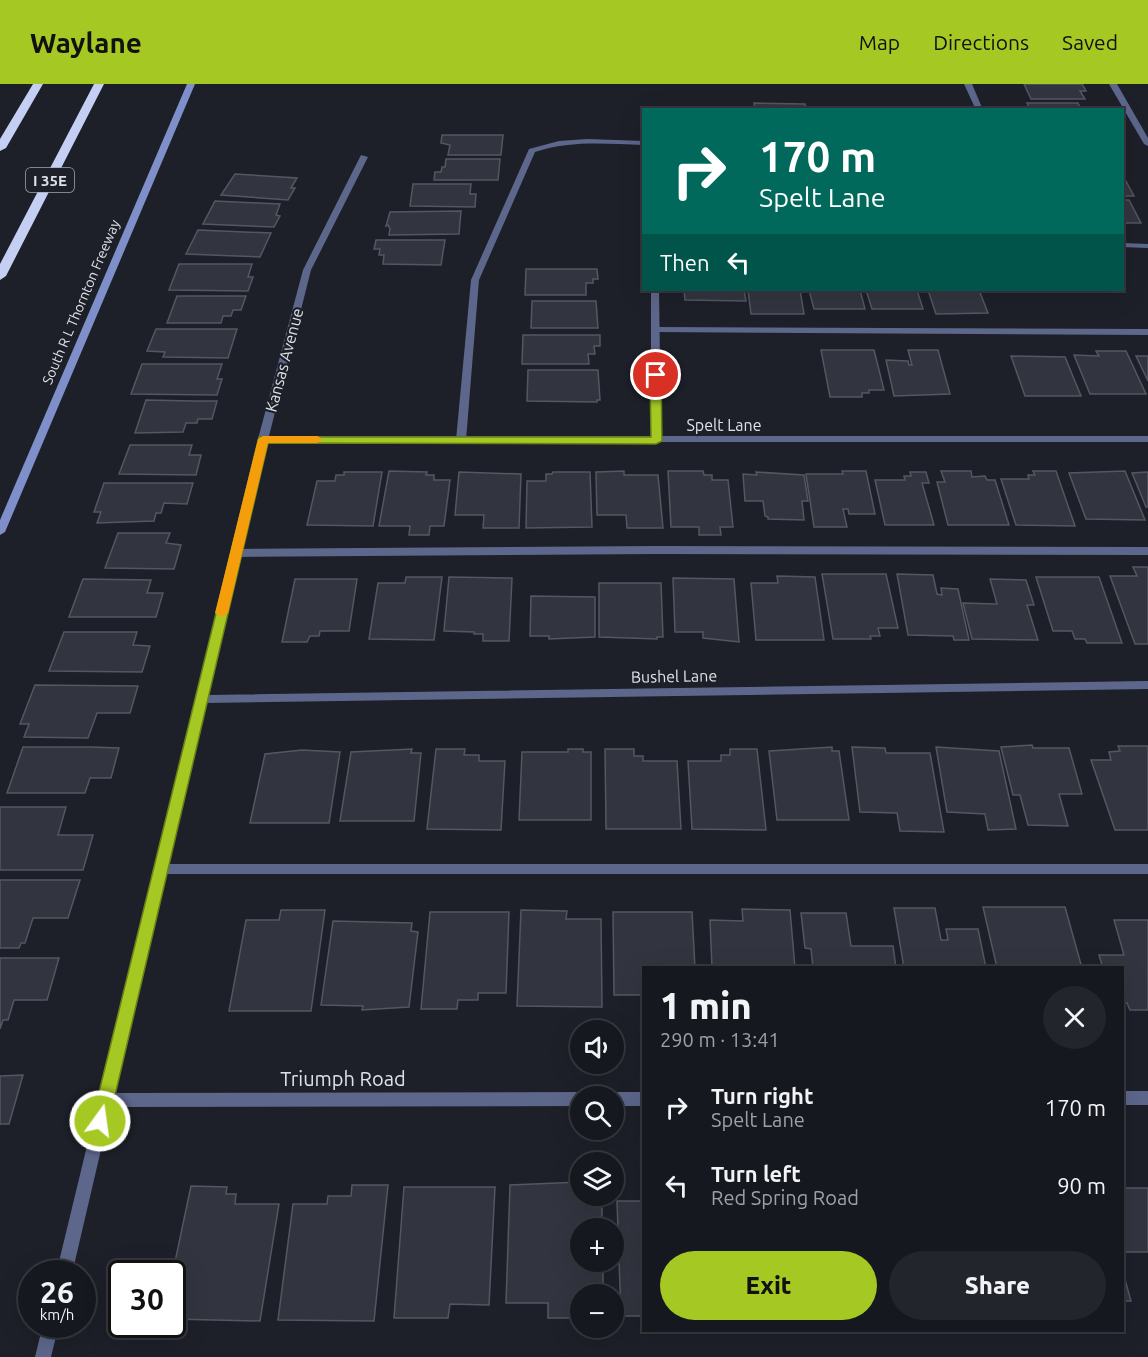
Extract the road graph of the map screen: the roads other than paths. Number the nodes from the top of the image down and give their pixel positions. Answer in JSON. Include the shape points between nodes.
{"nodes":[{"id":1,"x":38,"y":84,"type":"edge"},
{"id":2,"x":99,"y":84,"type":"edge"},
{"id":3,"x":190,"y":84,"type":"edge"},
{"id":4,"x":968,"y":84,"type":"edge"},
{"id":5,"x":1113,"y":84,"type":"edge"},
{"id":6,"x":979,"y":108,"type":"edge"},
{"id":7,"x":642,"y":142,"type":"edge"},
{"id":8,"x":1148,"y":144,"type":"edge"},
{"id":9,"x":0,"y":148,"type":"edge"},
{"id":10,"x":364,"y":157,"type":"dead end"},
{"id":11,"x":1124,"y":245,"type":"edge"},
{"id":12,"x":1148,"y":246,"type":"edge"},
{"id":13,"x":0,"y":276,"type":"edge"},
{"id":14,"x":655,"y":291,"type":"edge"},
{"id":15,"x":655,"y":330,"type":"junction"},
{"id":16,"x":1148,"y":332,"type":"edge"},
{"id":17,"x":263,"y":439,"type":"junction"},
{"id":18,"x":1148,"y":439,"type":"edge"},
{"id":19,"x":461,"y":440,"type":"junction"},
{"id":20,"x":656,"y":441,"type":"junction"},
{"id":21,"x":0,"y":531,"type":"edge"},
{"id":22,"x":1148,"y":551,"type":"edge"},
{"id":23,"x":236,"y":553,"type":"junction"},
{"id":24,"x":1148,"y":685,"type":"edge"},
{"id":25,"x":201,"y":699,"type":"junction"},
{"id":26,"x":160,"y":868,"type":"junction"},
{"id":27,"x":1148,"y":869,"type":"edge"},
{"id":28,"x":1124,"y":1098,"type":"edge"},
{"id":29,"x":1148,"y":1098,"type":"edge"},
{"id":30,"x":570,"y":1099,"type":"edge"},
{"id":31,"x":624,"y":1099,"type":"edge"},
{"id":32,"x":642,"y":1099,"type":"edge"},
{"id":33,"x":105,"y":1100,"type":"junction"},
{"id":34,"x":67,"y":1260,"type":"edge"},
{"id":35,"x":48,"y":1338,"type":"edge"},
{"id":36,"x":44,"y":1357,"type":"edge"}],
"edges":[{"from":1,"to":9,"type":"highway"},
{"from":2,"to":13,"type":"highway","number":"I 35E"},
{"from":3,"to":21,"type":"main road","name":"South R L Thornton Freeway"},
{"from":4,"to":6,"type":"street"},
{"from":5,"to":8,"type":"street"},
{"from":7,"to":19,"type":"street","via":[[573,142],[549,144],[532,151],[475,280]]},
{"from":10,"to":17,"type":"street","name":"Kansas Avenue","via":[[307,270]]},
{"from":11,"to":12,"type":"street"},
{"from":14,"to":15,"type":"street"},
{"from":15,"to":16,"type":"street"},
{"from":15,"to":20,"type":"street"},
{"from":17,"to":19,"type":"street","name":"Spelt Lane"},
{"from":17,"to":23,"type":"street","name":"Kansas Avenue"},
{"from":18,"to":20,"type":"street","name":"Spelt Lane"},
{"from":19,"to":20,"type":"street","name":"Spelt Lane"},
{"from":22,"to":23,"type":"street"},
{"from":23,"to":25,"type":"street","name":"Kansas Avenue"},
{"from":24,"to":25,"type":"street","name":"Bushel Lane"},
{"from":25,"to":26,"type":"street","name":"Kansas Avenue"},
{"from":26,"to":27,"type":"street"},
{"from":26,"to":33,"type":"street","name":"Kansas Avenue"},
{"from":28,"to":29,"type":"street"},
{"from":30,"to":33,"type":"street","name":"Triumph Road"},
{"from":31,"to":32,"type":"street"},
{"from":33,"to":34,"type":"street","name":"Kansas Avenue"},
{"from":35,"to":36,"type":"street"}]}
